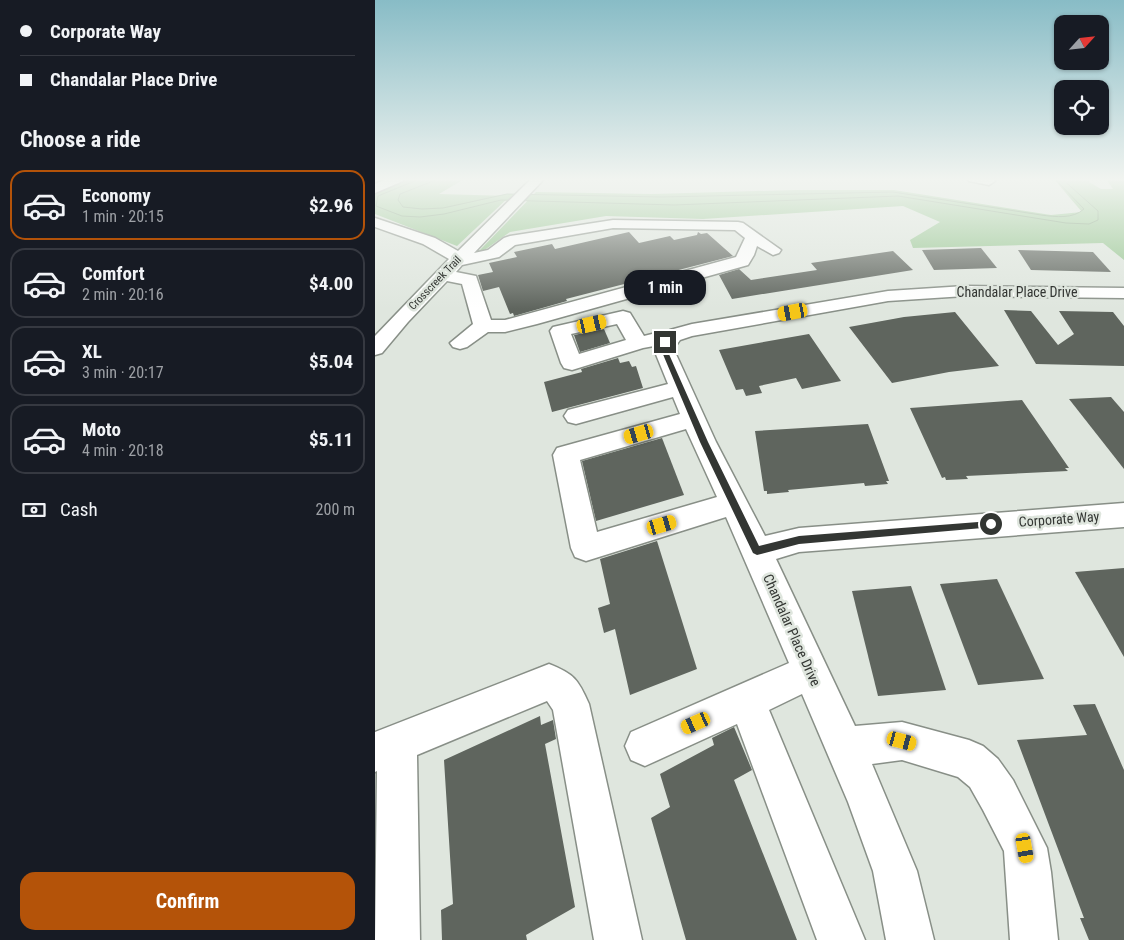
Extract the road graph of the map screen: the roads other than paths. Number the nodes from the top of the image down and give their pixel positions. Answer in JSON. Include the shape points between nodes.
{"nodes":[{"id":1,"x":375,"y":222,"type":"edge"},
{"id":2,"x":495,"y":222,"type":"edge"},
{"id":3,"x":754,"y":237,"type":"junction"},
{"id":4,"x":773,"y":250,"type":"dead end"},
{"id":5,"x":453,"y":265,"type":"junction"},
{"id":6,"x":1123,"y":294,"type":"edge"},
{"id":7,"x":483,"y":326,"type":"junction"},
{"id":8,"x":665,"y":342,"type":"junction"},
{"id":9,"x":460,"y":343,"type":"dead end"},
{"id":10,"x":638,"y":343,"type":"dead end"},
{"id":11,"x":377,"y":344,"type":"edge"},
{"id":12,"x":681,"y":388,"type":"junction"},
{"id":13,"x":576,"y":416,"type":"dead end"},
{"id":14,"x":694,"y":418,"type":"junction"},
{"id":15,"x":734,"y":503,"type":"junction"},
{"id":16,"x":1124,"y":515,"type":"edge"},
{"id":17,"x":757,"y":551,"type":"junction"},
{"id":18,"x":811,"y":672,"type":"junction"},
{"id":19,"x":746,"y":700,"type":"junction"},
{"id":20,"x":645,"y":746,"type":"dead end"},
{"id":21,"x":386,"y":747,"type":"edge"},
{"id":22,"x":844,"y":747,"type":"junction"},
{"id":23,"x":396,"y":940,"type":"edge"},
{"id":24,"x":618,"y":940,"type":"edge"},
{"id":25,"x":841,"y":940,"type":"edge"},
{"id":26,"x":910,"y":940,"type":"edge"},
{"id":27,"x":1034,"y":940,"type":"edge"}],
"edges":[{"from":1,"to":5,"type":"street","via":[[429,241]]},
{"from":2,"to":5,"type":"street","name":"Crosscreek Trail"},
{"from":3,"to":4,"type":"street"},
{"from":3,"to":5,"type":"street","via":[[738,226],[613,224],[510,241],[493,254]]},
{"from":3,"to":7,"type":"street","via":[[742,261],[530,320],[505,326]]},
{"from":5,"to":7,"type":"street","via":[[470,280]]},
{"from":5,"to":11,"type":"street","name":"Crosscreek Trail"},
{"from":6,"to":8,"type":"street","name":"Chandalar Place Drive","via":[[980,291],[888,296],[692,330],[674,335]]},
{"from":7,"to":9,"type":"street"},
{"from":8,"to":10,"type":"street"},
{"from":8,"to":12,"type":"street","name":"Chandalar Place Drive","via":[[665,352]]},
{"from":12,"to":13,"type":"street"},
{"from":12,"to":14,"type":"street","name":"Chandalar Place Drive"},
{"from":14,"to":15,"type":"street","name":"Chandalar Place Drive"},
{"from":14,"to":15,"type":"street","via":[[566,454],[586,548]]},
{"from":15,"to":17,"type":"street","name":"Chandalar Place Drive"},
{"from":16,"to":17,"type":"street","name":"Corporate Way","via":[[799,540]]},
{"from":17,"to":18,"type":"street","name":"Chandalar Place Drive"},
{"from":18,"to":19,"type":"street"},
{"from":18,"to":22,"type":"street","name":"Chandalar Place Drive"},
{"from":19,"to":20,"type":"street"},
{"from":19,"to":25,"type":"street"},
{"from":21,"to":23,"type":"street"},
{"from":21,"to":24,"type":"street","via":[[549,682],[558,686],[570,704]]},
{"from":22,"to":26,"type":"street","name":"Chandalar Place Drive","via":[[895,871]]},
{"from":22,"to":27,"type":"street","via":[[902,741],[969,760],[984,773],[1025,848]]}]}
